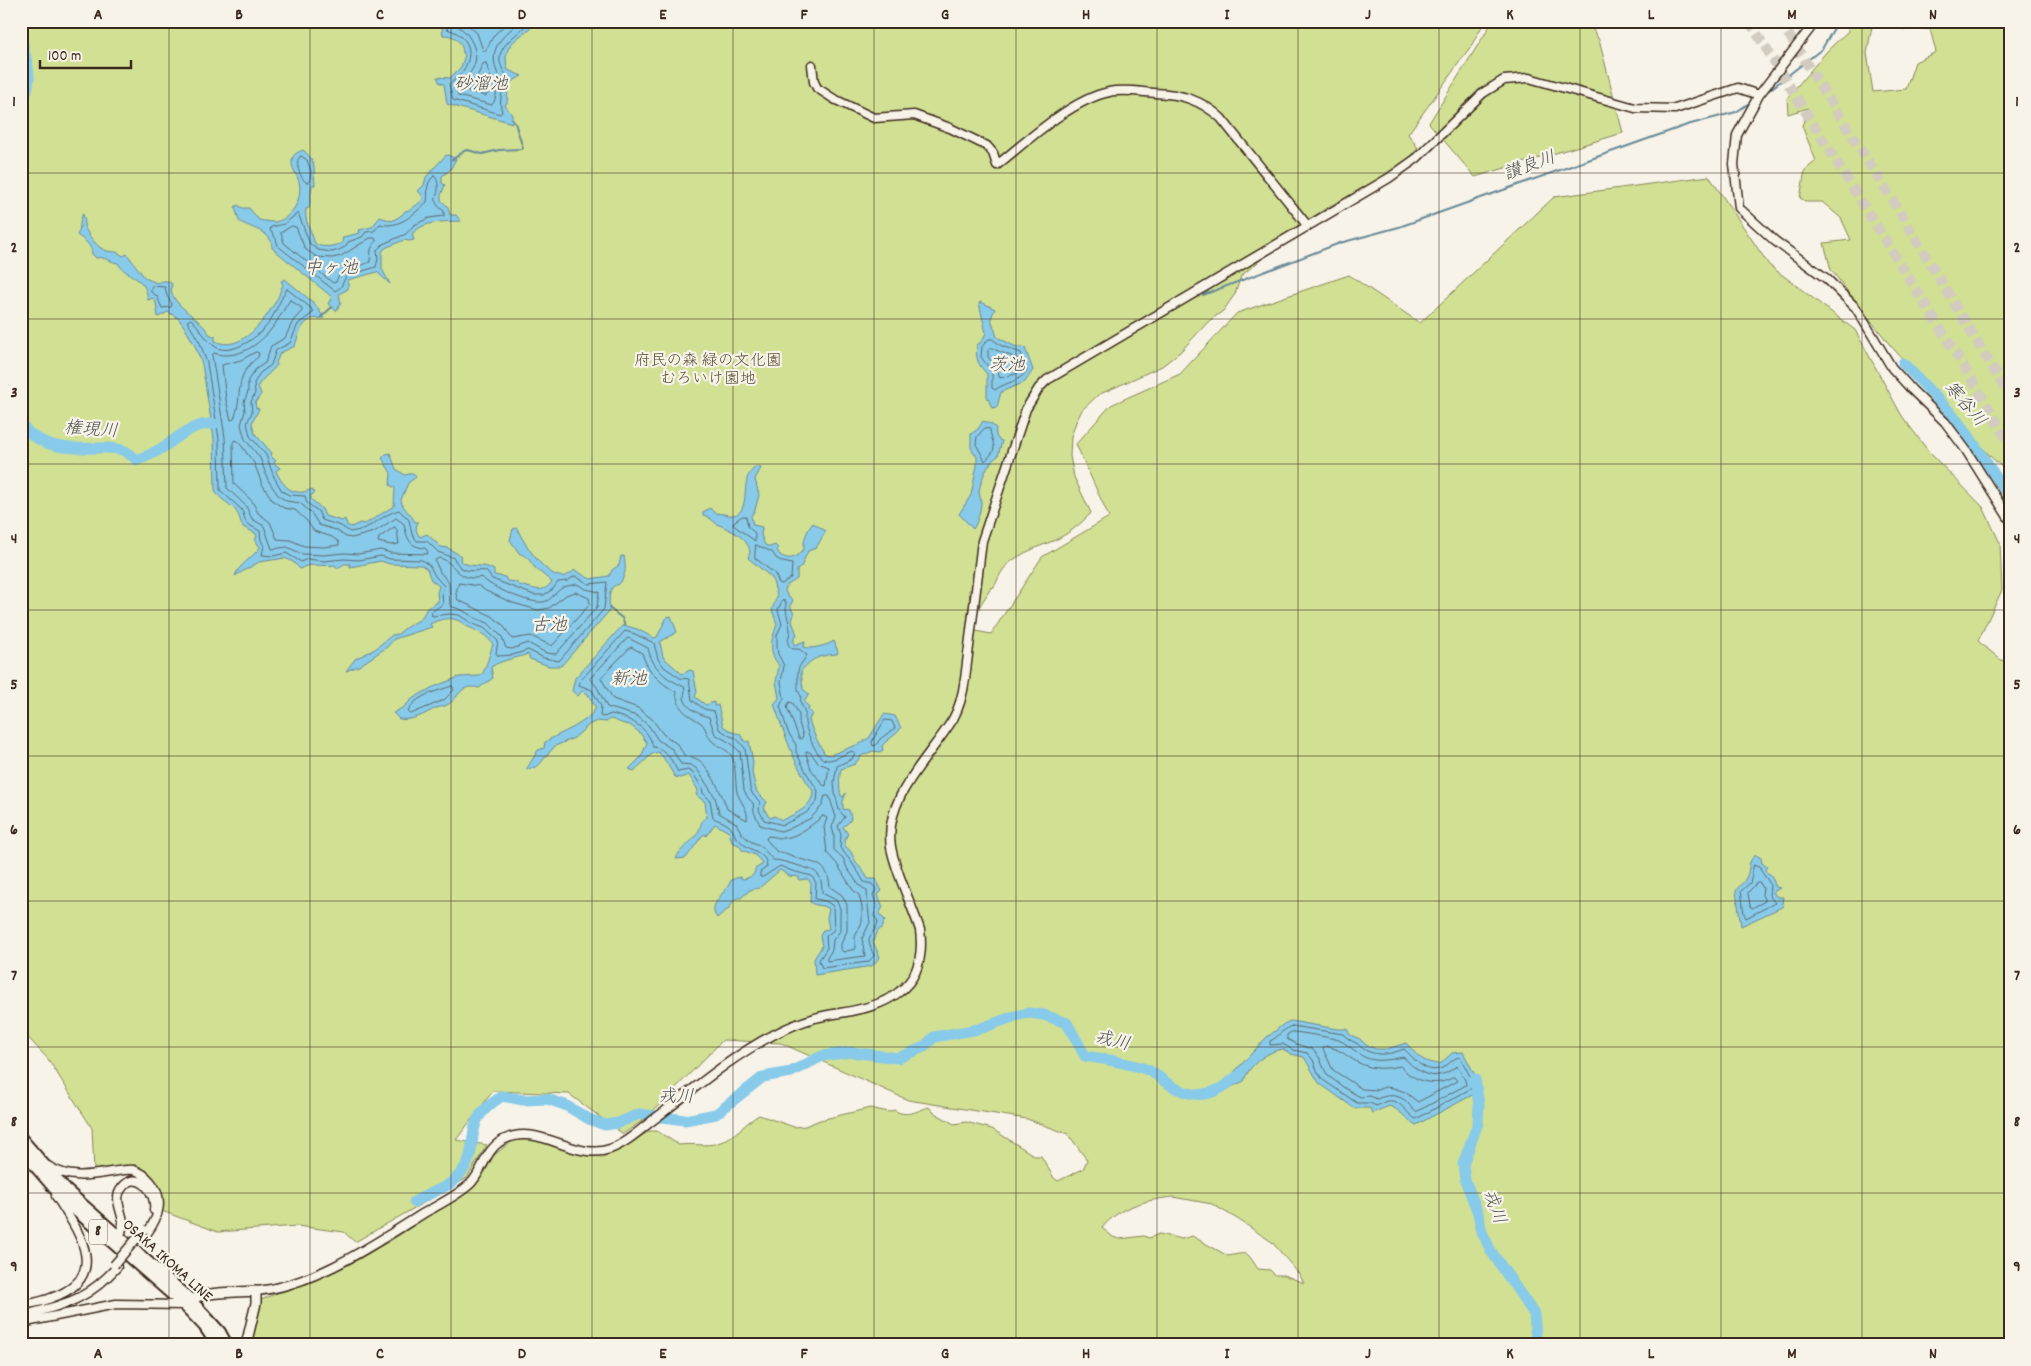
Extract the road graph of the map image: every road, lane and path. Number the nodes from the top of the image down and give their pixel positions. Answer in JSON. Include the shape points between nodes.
{"nodes":[{"id":1,"x":1816,"y":21,"type":"edge"},
{"id":2,"x":812,"y":65,"type":"dead end"},
{"id":3,"x":1758,"y":95,"type":"junction"},
{"id":4,"x":1306,"y":225,"type":"junction"},
{"id":5,"x":2010,"y":520,"type":"edge"},
{"id":6,"x":21,"y":1138,"type":"edge"},
{"id":7,"x":21,"y":1150,"type":"edge"},
{"id":8,"x":40,"y":1160,"type":"junction"},
{"id":9,"x":47,"y":1182,"type":"junction"},
{"id":10,"x":145,"y":1231,"type":"junction"},
{"id":11,"x":119,"y":1238,"type":"junction"},
{"id":12,"x":116,"y":1266,"type":"junction"},
{"id":13,"x":256,"y":1291,"type":"junction"},
{"id":14,"x":187,"y":1302,"type":"junction"},
{"id":15,"x":21,"y":1306,"type":"edge"},
{"id":16,"x":21,"y":1311,"type":"edge"},
{"id":17,"x":21,"y":1316,"type":"edge"},
{"id":18,"x":21,"y":1322,"type":"edge"},
{"id":19,"x":217,"y":1345,"type":"edge"},
{"id":20,"x":227,"y":1345,"type":"edge"},
{"id":21,"x":246,"y":1345,"type":"edge"}],
"edges":[{"from":1,"to":3,"type":"street"},
{"from":2,"to":4,"type":"street","via":[[817,88],[834,99],[874,118],[914,115],[950,128],[987,146],[997,165],[1076,106],[1095,96],[1123,92],[1187,96],[1221,118]]},
{"from":3,"to":4,"type":"street","via":[[1738,88],[1675,110],[1635,108],[1529,78],[1504,80],[1483,93],[1417,158],[1389,178]]},
{"from":3,"to":5,"type":"street","via":[[1737,135],[1734,164],[1739,208],[1775,242],[1826,279],[1856,308],[1892,368],[1945,422]]},
{"from":4,"to":13,"type":"street","via":[[1058,372],[1039,388],[1026,409],[982,541],[961,699],[953,719],[898,800],[890,824],[893,854],[922,939],[918,967],[905,987],[879,1004],[816,1018],[774,1034],[735,1058],[611,1149],[586,1151],[533,1134],[504,1140],[489,1153],[471,1183],[367,1248],[300,1281]]},
{"from":6,"to":8,"type":"main road","name":"OSAKA IKOMA LINE","number":"8"},
{"from":7,"to":9,"type":"main road","name":"OSAKA IKOMA LINE","number":"8"},
{"from":8,"to":10,"type":"street","via":[[59,1173],[72,1176],[134,1170],[145,1175],[159,1198],[155,1222]]},
{"from":8,"to":11,"type":"main road","name":"OSAKA IKOMA LINE","number":"8","via":[[66,1190]]},
{"from":9,"to":14,"type":"main road","name":"OSAKA IKOMA LINE","number":"8","via":[[85,1221]]},
{"from":9,"to":15,"type":"street","via":[[82,1240],[87,1255],[86,1265],[78,1281],[60,1294]]},
{"from":10,"to":11,"type":"street","via":[[153,1215],[153,1195],[146,1184],[133,1181],[119,1193],[123,1222]]},
{"from":10,"to":12,"type":"street","bridge":true},
{"from":11,"to":14,"type":"main road","name":"OSAKA IKOMA LINE","number":"8"},
{"from":12,"to":16,"type":"street","via":[[77,1296]]},
{"from":12,"to":17,"type":"street","via":[[102,1284],[83,1297]]},
{"from":13,"to":14,"type":"main road","via":[[206,1295]]},
{"from":13,"to":21,"type":"main road"},
{"from":14,"to":18,"type":"street","via":[[116,1304]]},
{"from":14,"to":19,"type":"main road","name":"OSAKA IKOMA LINE","number":"8"},
{"from":14,"to":20,"type":"main road","name":"OSAKA IKOMA LINE","number":"8","via":[[220,1332]]}]}
